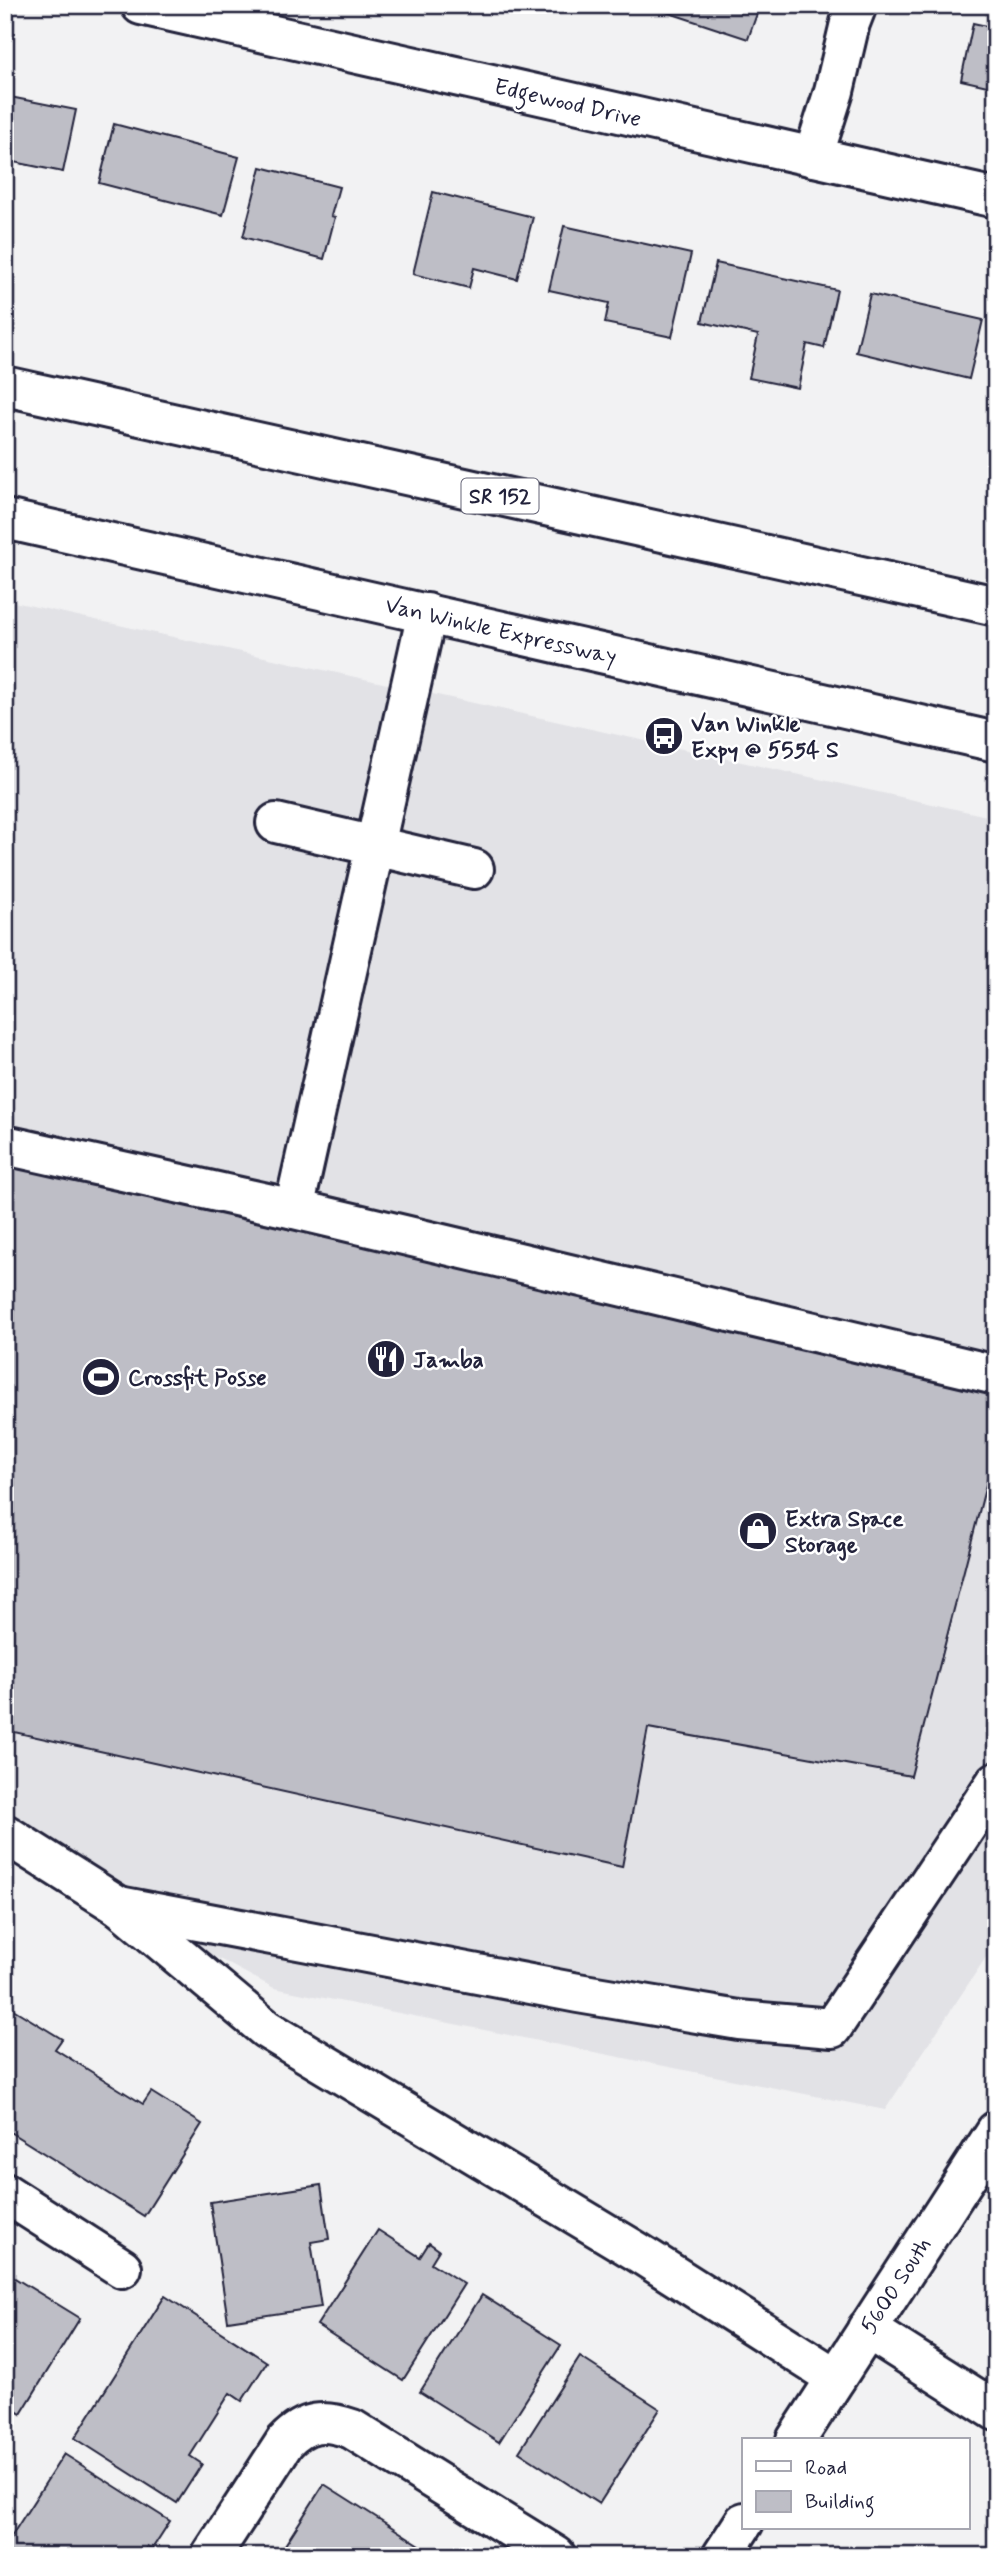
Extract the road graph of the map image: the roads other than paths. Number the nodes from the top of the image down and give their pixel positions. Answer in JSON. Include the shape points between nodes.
{"nodes":[{"id":1,"x":141,"y":5,"type":"edge"},
{"id":2,"x":857,"y":5,"type":"edge"},
{"id":3,"x":223,"y":14,"type":"edge"},
{"id":4,"x":813,"y":157,"type":"junction"},
{"id":5,"x":996,"y":198,"type":"edge"},
{"id":6,"x":5,"y":386,"type":"edge"},
{"id":7,"x":5,"y":519,"type":"edge"},
{"id":8,"x":996,"y":606,"type":"edge"},
{"id":9,"x":427,"y":613,"type":"junction"},
{"id":10,"x":996,"y":742,"type":"edge"},
{"id":11,"x":276,"y":823,"type":"dead end"},
{"id":12,"x":375,"y":846,"type":"junction"},
{"id":13,"x":474,"y":869,"type":"dead end"},
{"id":14,"x":5,"y":1144,"type":"edge"},
{"id":15,"x":294,"y":1209,"type":"junction"},
{"id":16,"x":996,"y":1375,"type":"edge"},
{"id":17,"x":996,"y":1782,"type":"edge"},
{"id":18,"x":5,"y":1834,"type":"edge"},
{"id":19,"x":119,"y":1906,"type":"junction"},
{"id":20,"x":996,"y":2131,"type":"edge"},
{"id":21,"x":5,"y":2193,"type":"edge"},
{"id":22,"x":122,"y":2268,"type":"dead end"},
{"id":23,"x":867,"y":2329,"type":"junction"},
{"id":24,"x":836,"y":2378,"type":"junction"},
{"id":25,"x":996,"y":2412,"type":"edge"},
{"id":26,"x":797,"y":2438,"type":"edge"},
{"id":27,"x":742,"y":2525,"type":"edge"},
{"id":28,"x":211,"y":2556,"type":"edge"},
{"id":29,"x":556,"y":2556,"type":"edge"},
{"id":30,"x":722,"y":2556,"type":"edge"}],
"edges":[{"from":1,"to":3,"type":"main road","name":"Edgewood Drive"},
{"from":2,"to":4,"type":"main road"},
{"from":3,"to":4,"type":"main road","name":"Edgewood Drive"},
{"from":4,"to":5,"type":"main road","name":"Edgewood Drive"},
{"from":6,"to":8,"type":"main road","number":"SR 152"},
{"from":7,"to":9,"type":"main road","name":"Van Winkle Expressway"},
{"from":9,"to":10,"type":"main road","name":"Van Winkle Expressway"},
{"from":9,"to":12,"type":"main road"},
{"from":11,"to":12,"type":"main road"},
{"from":12,"to":13,"type":"main road"},
{"from":12,"to":15,"type":"main road"},
{"from":14,"to":15,"type":"main road"},
{"from":15,"to":16,"type":"main road"},
{"from":17,"to":19,"type":"main road","via":[[832,2028],[739,2020],[591,1995]]},
{"from":18,"to":19,"type":"main road"},
{"from":19,"to":24,"type":"main road","via":[[266,2029],[636,2251]]},
{"from":20,"to":23,"type":"main road","name":"5600 South"},
{"from":21,"to":22,"type":"main road"},
{"from":23,"to":24,"type":"main road","name":"5600 South"},
{"from":23,"to":25,"type":"main road"},
{"from":24,"to":26,"type":"main road","name":"5600 South"},
{"from":27,"to":30,"type":"main road"},
{"from":28,"to":29,"type":"main road","via":[[285,2442],[308,2424],[352,2429]]}]}
